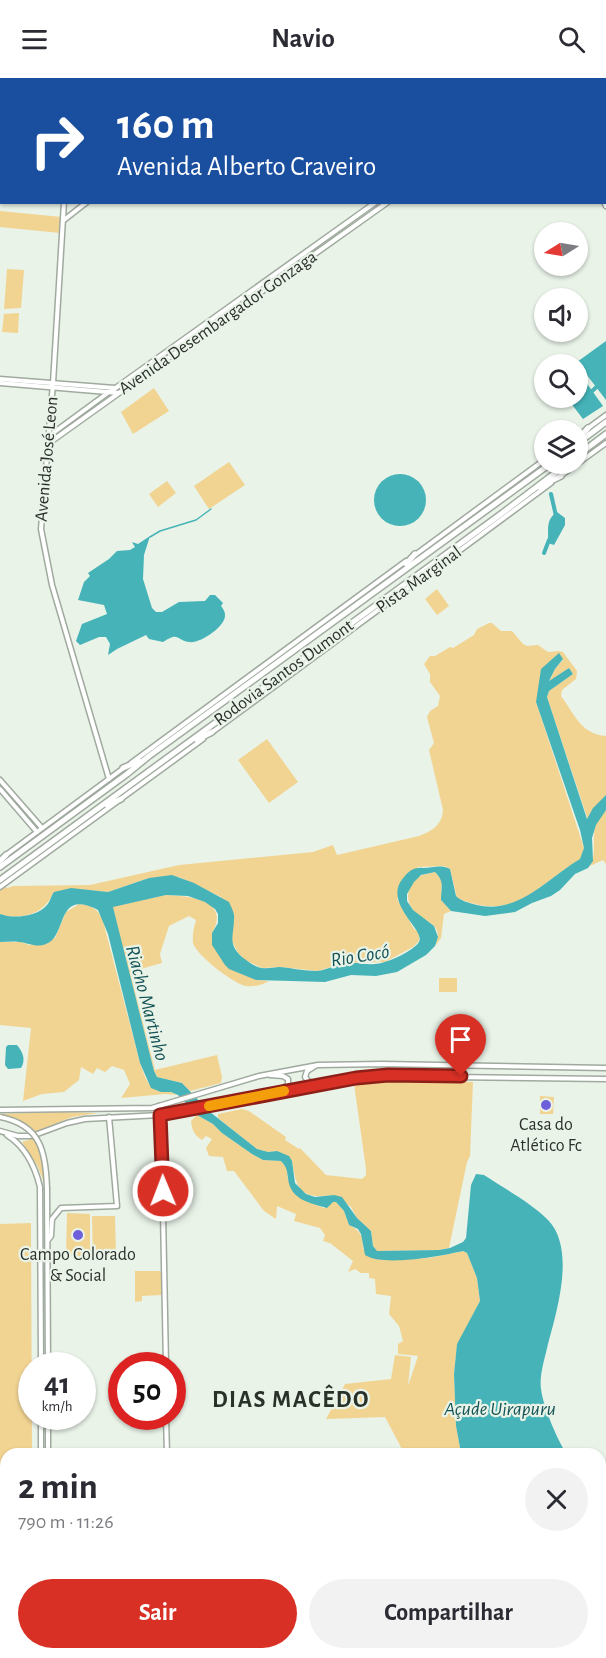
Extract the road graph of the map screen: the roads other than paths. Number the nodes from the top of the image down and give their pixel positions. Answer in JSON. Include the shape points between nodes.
{"nodes":[{"id":1,"x":64,"y":204,"type":"edge"},
{"id":2,"x":84,"y":204,"type":"edge"},
{"id":3,"x":373,"y":204,"type":"edge"},
{"id":4,"x":385,"y":204,"type":"edge"},
{"id":5,"x":63,"y":220,"type":"junction"},
{"id":6,"x":0,"y":381,"type":"edge"},
{"id":7,"x":53,"y":385,"type":"junction"},
{"id":8,"x":115,"y":388,"type":"junction"},
{"id":9,"x":109,"y":392,"type":"junction"},
{"id":10,"x":119,"y":393,"type":"junction"},
{"id":11,"x":606,"y":415,"type":"edge"},
{"id":12,"x":606,"y":422,"type":"edge"},
{"id":13,"x":588,"y":428,"type":"edge"},
{"id":14,"x":588,"y":433,"type":"edge"},
{"id":15,"x":606,"y":434,"type":"edge"},
{"id":16,"x":49,"y":436,"type":"junction"},
{"id":17,"x":606,"y":443,"type":"edge"},
{"id":18,"x":48,"y":444,"type":"junction"},
{"id":19,"x":588,"y":448,"type":"edge"},
{"id":20,"x":534,"y":467,"type":"edge"},
{"id":21,"x":536,"y":474,"type":"edge"},
{"id":22,"x":553,"y":474,"type":"edge"},
{"id":23,"x":561,"y":476,"type":"junction"},
{"id":24,"x":525,"y":494,"type":"junction"},
{"id":25,"x":461,"y":543,"type":"junction"},
{"id":26,"x":415,"y":554,"type":"junction"},
{"id":27,"x":442,"y":563,"type":"junction"},
{"id":28,"x":395,"y":576,"type":"junction"},
{"id":29,"x":212,"y":732,"type":"junction"},
{"id":30,"x":180,"y":749,"type":"junction"},
{"id":31,"x":149,"y":756,"type":"junction"},
{"id":32,"x":123,"y":768,"type":"junction"},
{"id":33,"x":109,"y":779,"type":"junction"},
{"id":34,"x":0,"y":780,"type":"edge"},
{"id":35,"x":0,"y":789,"type":"edge"},
{"id":36,"x":121,"y":799,"type":"junction"},
{"id":37,"x":98,"y":809,"type":"junction"},
{"id":38,"x":42,"y":828,"type":"junction"},
{"id":39,"x":37,"y":832,"type":"junction"},
{"id":40,"x":6,"y":855,"type":"joint"},
{"id":41,"x":0,"y":860,"type":"edge"},
{"id":42,"x":0,"y":867,"type":"edge"},
{"id":43,"x":0,"y":880,"type":"edge"},
{"id":44,"x":0,"y":887,"type":"edge"},
{"id":45,"x":318,"y":1065,"type":"junction"},
{"id":46,"x":606,"y":1068,"type":"edge"},
{"id":47,"x":263,"y":1075,"type":"junction"},
{"id":48,"x":606,"y":1079,"type":"edge"},
{"id":49,"x":320,"y":1084,"type":"junction"},
{"id":50,"x":269,"y":1094,"type":"junction"},
{"id":51,"x":159,"y":1106,"type":"junction"},
{"id":52,"x":0,"y":1110,"type":"edge"},
{"id":53,"x":160,"y":1115,"type":"junction"},
{"id":54,"x":0,"y":1117,"type":"edge"},
{"id":55,"x":109,"y":1117,"type":"junction"},
{"id":56,"x":1,"y":1131,"type":"edge"},
{"id":57,"x":48,"y":1240,"type":"junction"},
{"id":58,"x":41,"y":1352,"type":"edge"},
{"id":59,"x":48,"y":1352,"type":"edge"},
{"id":60,"x":165,"y":1352,"type":"edge"},
{"id":61,"x":41,"y":1430,"type":"edge"},
{"id":62,"x":48,"y":1430,"type":"edge"},
{"id":63,"x":166,"y":1430,"type":"edge"},
{"id":64,"x":41,"y":1448,"type":"edge"},
{"id":65,"x":48,"y":1448,"type":"edge"},
{"id":66,"x":167,"y":1448,"type":"edge"}],
"edges":[{"from":1,"to":5,"type":"main road","name":"Avenida José Leon"},
{"from":2,"to":5,"type":"main road"},
{"from":3,"to":8,"type":"main road","name":"Avenida Desembargador Gonzaga"},
{"from":4,"to":10,"type":"main road","name":"Avenida Desembargador Gonzaga"},
{"from":5,"to":7,"type":"main road","name":"Avenida José Leon"},
{"from":6,"to":7,"type":"main road"},
{"from":7,"to":8,"type":"main road"},
{"from":7,"to":9,"type":"main road"},
{"from":7,"to":16,"type":"main road","name":"Avenida José Leon"},
{"from":8,"to":9,"type":"main road","name":"Avenida Desembargador Gonzaga"},
{"from":9,"to":10,"type":"main road"},
{"from":9,"to":16,"type":"main road","name":"Avenida Desembargador Gonzaga"},
{"from":10,"to":18,"type":"main road","name":"Avenida Desembargador Gonzaga"},
{"from":11,"to":13,"type":"main road"},
{"from":12,"to":14,"type":"highway"},
{"from":15,"to":19,"type":"highway"},
{"from":16,"to":18,"type":"main road","name":"Avenida José Leon"},
{"from":17,"to":23,"type":"main road","name":"Pista Marginal"},
{"from":18,"to":33,"type":"main road","name":"Avenida José Leon","via":[[41,529],[52,585]]},
{"from":20,"to":26,"type":"main road","name":"Pista Marginal"},
{"from":21,"to":28,"type":"highway","name":"Rodovia Santos Dumont"},
{"from":22,"to":24,"type":"highway","name":"Rodovia Santos Dumont"},
{"from":23,"to":24,"type":"highway"},
{"from":23,"to":27,"type":"main road","name":"Pista Marginal"},
{"from":24,"to":25,"type":"highway","name":"Rodovia Santos Dumont"},
{"from":25,"to":27,"type":"highway"},
{"from":25,"to":30,"type":"highway","name":"Rodovia Santos Dumont"},
{"from":26,"to":28,"type":"highway"},
{"from":26,"to":32,"type":"main road","name":"Pista Marginal"},
{"from":27,"to":29,"type":"main road","name":"Pista Marginal"},
{"from":28,"to":31,"type":"highway","name":"Rodovia Santos Dumont"},
{"from":29,"to":30,"type":"highway"},
{"from":29,"to":36,"type":"main road","name":"Pista Marginal"},
{"from":30,"to":37,"type":"highway","name":"Rodovia Santos Dumont"},
{"from":31,"to":32,"type":"highway"},
{"from":31,"to":42,"type":"highway","name":"Rodovia Santos Dumont"},
{"from":32,"to":33,"type":"main road","name":"Pista Marginal"},
{"from":33,"to":38,"type":"main road","name":"Pista Marginal"},
{"from":34,"to":38,"type":"main road"},
{"from":35,"to":39,"type":"main road"},
{"from":36,"to":37,"type":"highway"},
{"from":36,"to":44,"type":"main road","name":"Pista Marginal"},
{"from":37,"to":43,"type":"highway","name":"Rodovia Santos Dumont"},
{"from":38,"to":39,"type":"main road","name":"Pista Marginal"},
{"from":39,"to":40,"type":"main road","name":"Pista Marginal"},
{"from":40,"to":41,"type":"highway"},
{"from":45,"to":46,"type":"main road"},
{"from":45,"to":47,"type":"main road"},
{"from":45,"to":49,"type":"main road","via":[[307,1071],[305,1077]]},
{"from":47,"to":50,"type":"main road","via":[[289,1080],[286,1087]]},
{"from":47,"to":51,"type":"main road"},
{"from":48,"to":49,"type":"main road","via":[[388,1075]]},
{"from":49,"to":50,"type":"main road"},
{"from":50,"to":53,"type":"main road"},
{"from":51,"to":52,"type":"main road","via":[[127,1110]]},
{"from":51,"to":53,"type":"main road"},
{"from":53,"to":55,"type":"main road"},
{"from":53,"to":60,"type":"main road"},
{"from":54,"to":57,"type":"main road","bridge":true,"via":[[29,1129],[37,1139],[45,1161]]},
{"from":55,"to":56,"type":"main road","via":[[67,1123],[32,1136]]},
{"from":55,"to":57,"type":"main road","via":[[117,1206],[63,1207],[51,1220]]},
{"from":56,"to":58,"type":"main road","via":[[27,1153],[40,1187]]},
{"from":57,"to":59,"type":"main road"},
{"from":61,"to":64,"type":"main road"},
{"from":62,"to":65,"type":"main road"},
{"from":63,"to":66,"type":"main road"}]}
